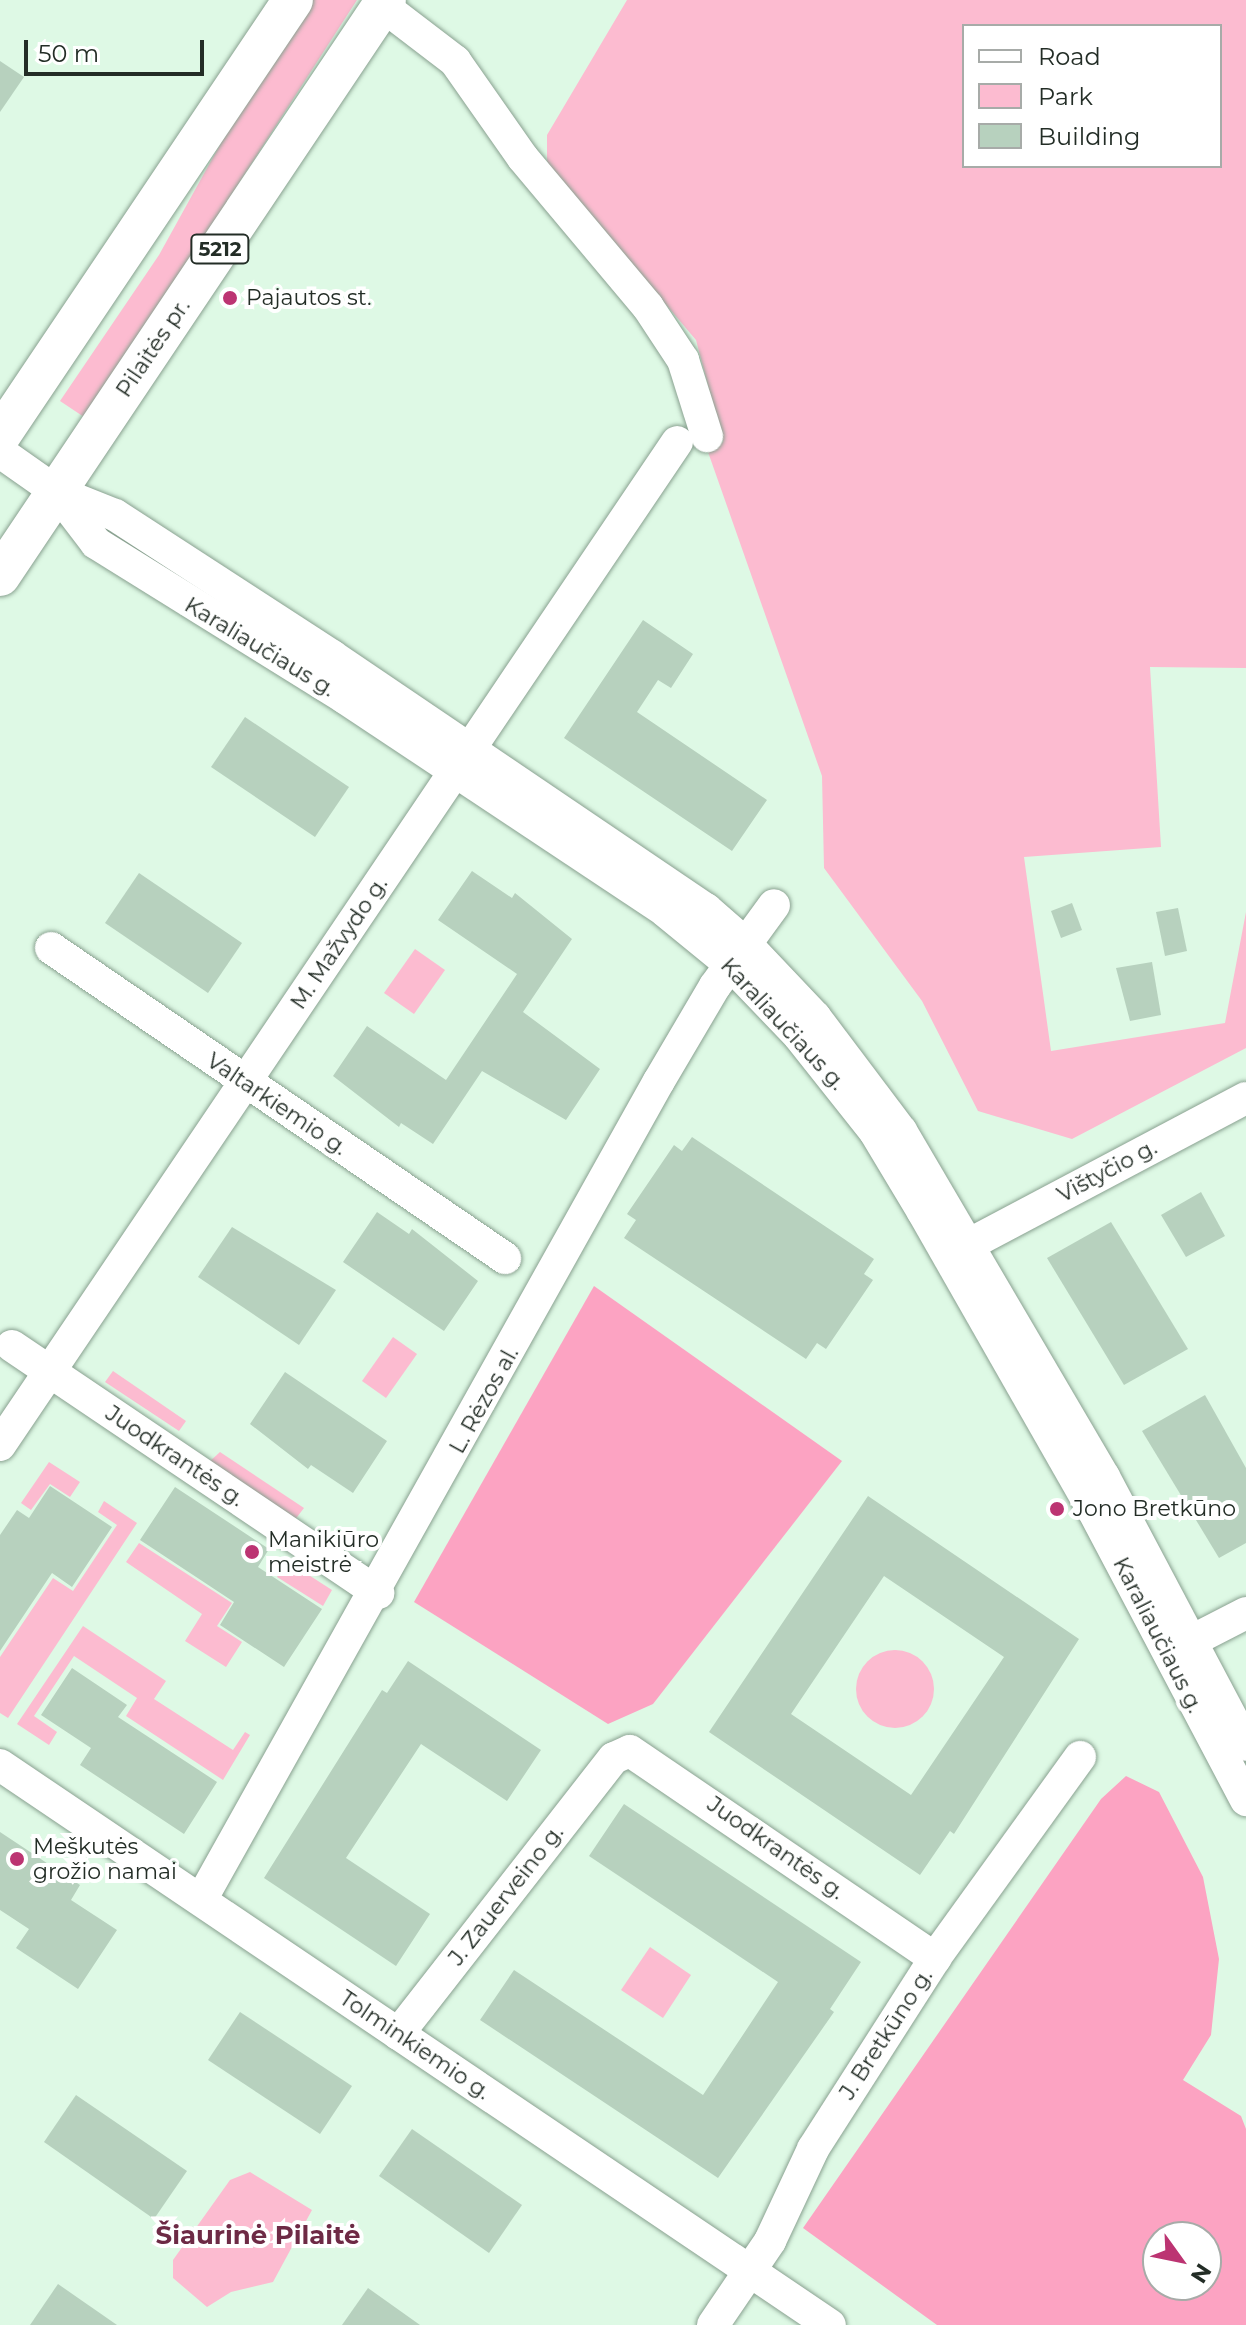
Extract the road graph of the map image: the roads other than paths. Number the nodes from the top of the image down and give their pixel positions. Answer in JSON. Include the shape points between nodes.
{"nodes":[{"id":1,"x":293,"y":0,"type":"edge"},
{"id":2,"x":385,"y":3,"type":"edge"},
{"id":3,"x":0,"y":436,"type":"edge"},
{"id":4,"x":0,"y":452,"type":"edge"},
{"id":5,"x":57,"y":492,"type":"junction"},
{"id":6,"x":0,"y":576,"type":"edge"},
{"id":7,"x":462,"y":760,"type":"junction"},
{"id":8,"x":774,"y":905,"type":"dead end"},
{"id":9,"x":51,"y":948,"type":"dead end"},
{"id":10,"x":738,"y":954,"type":"junction"},
{"id":11,"x":245,"y":1082,"type":"junction"},
{"id":12,"x":1246,"y":1098,"type":"edge"},
{"id":13,"x":968,"y":1245,"type":"junction"},
{"id":14,"x":505,"y":1258,"type":"dead end"},
{"id":15,"x":12,"y":1346,"type":"dead end"},
{"id":16,"x":49,"y":1371,"type":"junction"},
{"id":17,"x":0,"y":1445,"type":"edge"},
{"id":18,"x":378,"y":1593,"type":"junction"},
{"id":19,"x":1246,"y":1613,"type":"edge"},
{"id":20,"x":1181,"y":1646,"type":"junction"},
{"id":21,"x":1246,"y":1745,"type":"edge"},
{"id":22,"x":1080,"y":1757,"type":"dead end"},
{"id":23,"x":614,"y":1758,"type":"joint"},
{"id":24,"x":0,"y":1765,"type":"edge"},
{"id":25,"x":1246,"y":1800,"type":"edge"},
{"id":26,"x":201,"y":1900,"type":"junction"},
{"id":27,"x":935,"y":1958,"type":"junction"},
{"id":28,"x":398,"y":2034,"type":"junction"},
{"id":29,"x":749,"y":2271,"type":"junction"},
{"id":30,"x":713,"y":2325,"type":"edge"},
{"id":31,"x":830,"y":2325,"type":"edge"}],
"edges":[{"from":1,"to":3,"type":"main road"},
{"from":2,"to":5,"type":"main road","name":"Pilaitės pr.","number":"5212"},
{"from":2,"to":7,"type":"street","name":"M. Mažvydo g.","via":[[455,61],[523,158],[648,307],[683,360],[692,439]]},
{"from":4,"to":5,"type":"street","name":"Karaliaučiaus g."},
{"from":5,"to":6,"type":"main road","name":"Pilaitės pr.","number":"5212"},
{"from":5,"to":7,"type":"street","name":"Karaliaučiaus g.","via":[[115,515]]},
{"from":7,"to":10,"type":"street","name":"Karaliaučiaus g.","via":[[665,911]]},
{"from":7,"to":11,"type":"street","name":"M. Mažvydo g."},
{"from":8,"to":10,"type":"street","name":"L. Rėzos al."},
{"from":9,"to":11,"type":"street","name":"Valtarkiemio g."},
{"from":10,"to":13,"type":"street","name":"Karaliaučiaus g.","via":[[873,1090]]},
{"from":10,"to":18,"type":"street","name":"L. Rėzos al.","via":[[659,1081]]},
{"from":10,"to":20,"type":"street","name":"Karaliaučiaus g.","via":[[875,1132]]},
{"from":11,"to":14,"type":"street","name":"Valtarkiemio g."},
{"from":11,"to":16,"type":"street","name":"M. Mažvydo g."},
{"from":12,"to":13,"type":"street","name":"Vištyčio g."},
{"from":13,"to":20,"type":"street","name":"Karaliaučiaus g."},
{"from":15,"to":16,"type":"street","name":"Juodkrantės g."},
{"from":16,"to":17,"type":"street","name":"M. Mažvydo g."},
{"from":16,"to":18,"type":"street","name":"Juodkrantės g."},
{"from":18,"to":26,"type":"street","name":"L. Rėzos al."},
{"from":19,"to":20,"type":"street"},
{"from":20,"to":21,"type":"street","name":"Karaliaučiaus g."},
{"from":20,"to":25,"type":"street","name":"Karaliaučiaus g."},
{"from":22,"to":27,"type":"street","name":"J. Bretkūno g."},
{"from":23,"to":27,"type":"street","name":"Juodkrantės g.","via":[[637,1752]]},
{"from":23,"to":28,"type":"street","name":"J. Zauerveino g."},
{"from":24,"to":26,"type":"street","name":"Tolminkiemio g."},
{"from":26,"to":28,"type":"street","name":"Tolminkiemio g."},
{"from":27,"to":29,"type":"street","name":"J. Bretkūno g.","via":[[813,2149]]},
{"from":28,"to":29,"type":"street","name":"Tolminkiemio g."},
{"from":29,"to":30,"type":"street","name":"J. Bretkūno g."},
{"from":29,"to":31,"type":"street","name":"Tolminkiemio g."}]}
